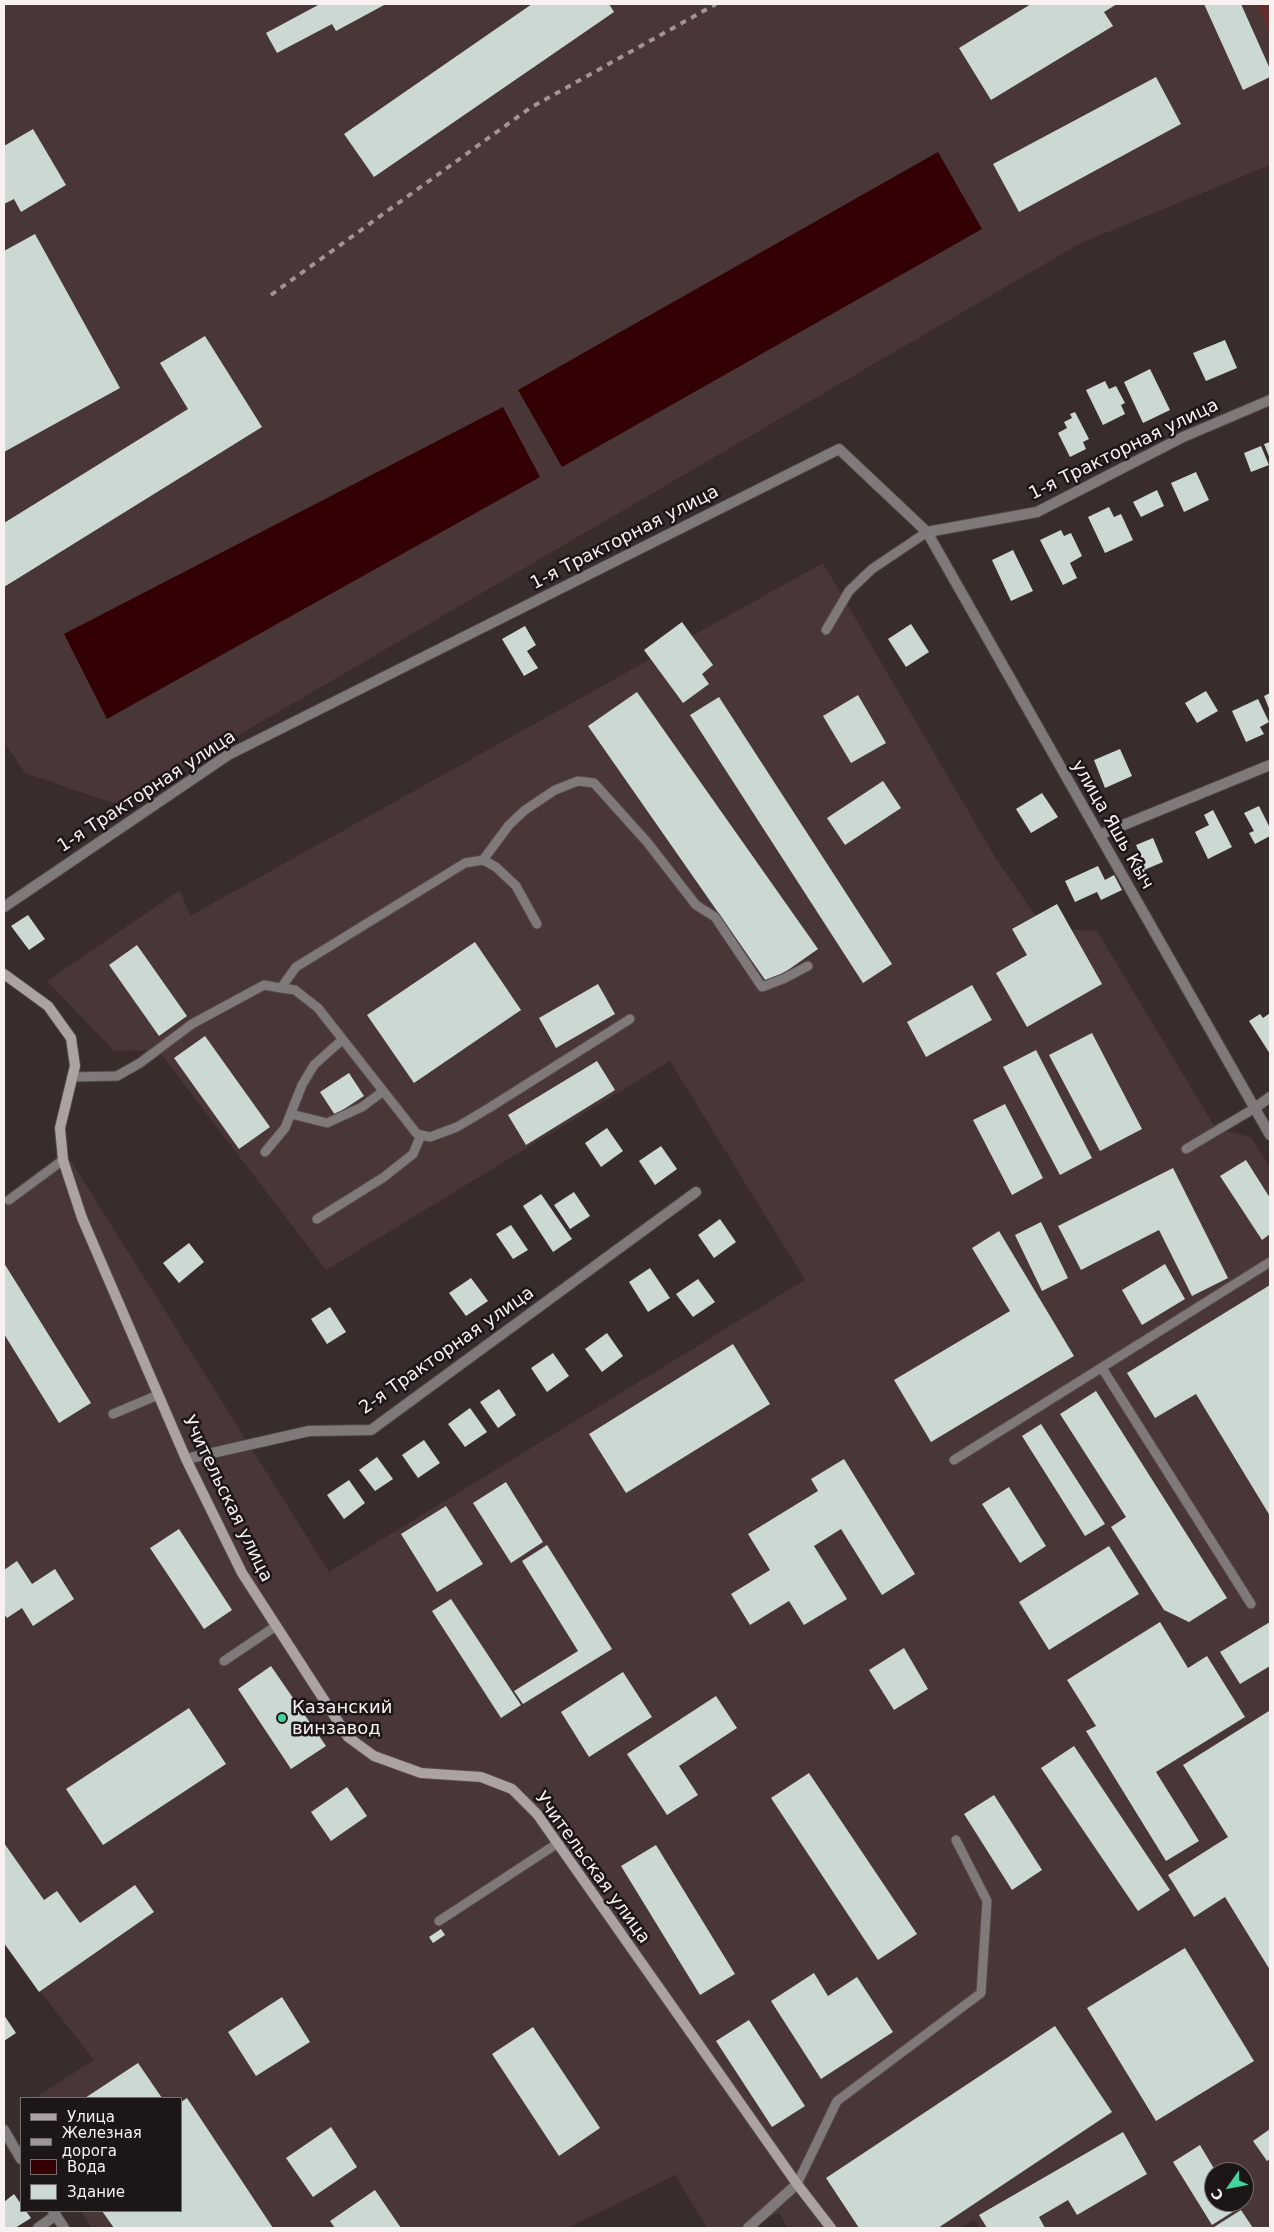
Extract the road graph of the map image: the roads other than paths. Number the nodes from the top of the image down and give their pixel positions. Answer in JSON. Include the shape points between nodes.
{"nodes":[{"id":1,"x":1270,"y":400,"type":"edge"},
{"id":2,"x":927,"y":532,"type":"junction"},
{"id":3,"x":826,"y":630,"type":"dead end"},
{"id":4,"x":1270,"y":765,"type":"edge"},
{"id":5,"x":1099,"y":835,"type":"junction"},
{"id":6,"x":483,"y":860,"type":"junction"},
{"id":7,"x":4,"y":908,"type":"edge"},
{"id":8,"x":537,"y":924,"type":"dead end"},
{"id":9,"x":808,"y":966,"type":"dead end"},
{"id":10,"x":4,"y":974,"type":"edge"},
{"id":11,"x":282,"y":988,"type":"junction"},
{"id":12,"x":630,"y":1019,"type":"dead end"},
{"id":13,"x":342,"y":1040,"type":"junction"},
{"id":14,"x":72,"y":1077,"type":"junction"},
{"id":15,"x":382,"y":1092,"type":"junction"},
{"id":16,"x":1270,"y":1097,"type":"edge"},
{"id":17,"x":1255,"y":1108,"type":"junction"},
{"id":18,"x":291,"y":1114,"type":"junction"},
{"id":19,"x":421,"y":1135,"type":"junction"},
{"id":20,"x":1270,"y":1135,"type":"edge"},
{"id":21,"x":1186,"y":1149,"type":"dead end"},
{"id":22,"x":265,"y":1152,"type":"dead end"},
{"id":23,"x":63,"y":1160,"type":"junction"},
{"id":24,"x":696,"y":1192,"type":"dead end"},
{"id":25,"x":9,"y":1200,"type":"dead end"},
{"id":26,"x":317,"y":1219,"type":"dead end"},
{"id":27,"x":1270,"y":1262,"type":"edge"},
{"id":28,"x":1102,"y":1368,"type":"junction"},
{"id":29,"x":158,"y":1395,"type":"junction"},
{"id":30,"x":113,"y":1414,"type":"dead end"},
{"id":31,"x":186,"y":1460,"type":"junction"},
{"id":32,"x":954,"y":1460,"type":"dead end"},
{"id":33,"x":1251,"y":1604,"type":"dead end"},
{"id":34,"x":276,"y":1626,"type":"junction"},
{"id":35,"x":224,"y":1661,"type":"dead end"},
{"id":36,"x":956,"y":1840,"type":"dead end"},
{"id":37,"x":558,"y":1843,"type":"junction"},
{"id":38,"x":439,"y":1921,"type":"dead end"},
{"id":39,"x":4,"y":2130,"type":"edge"},
{"id":40,"x":20,"y":2157,"type":"edge"},
{"id":41,"x":797,"y":2184,"type":"junction"},
{"id":42,"x":54,"y":2213,"type":"edge"},
{"id":43,"x":38,"y":2228,"type":"edge"},
{"id":44,"x":64,"y":2228,"type":"edge"},
{"id":45,"x":748,"y":2228,"type":"edge"},
{"id":46,"x":831,"y":2228,"type":"edge"}],
"edges":[{"from":1,"to":2,"type":"street","name":"1-я Тракторная улица","via":[[1183,437],[1037,512]]},
{"from":2,"to":3,"type":"lane","via":[[872,569],[849,591]]},
{"from":2,"to":5,"type":"street","name":"улица Яшь Кыч"},
{"from":2,"to":7,"type":"street","name":"1-я Тракторная улица","via":[[839,449],[228,755]]},
{"from":4,"to":5,"type":"street"},
{"from":5,"to":17,"type":"street","name":"улица Яшь Кыч"},
{"from":6,"to":8,"type":"lane","via":[[496,867],[516,886]]},
{"from":6,"to":9,"type":"lane","via":[[509,825],[525,810],[555,790],[578,781],[594,783],[647,842],[696,905],[715,917],[762,987]]},
{"from":6,"to":11,"type":"lane","via":[[464,863],[296,967]]},
{"from":10,"to":14,"type":"street","name":"Учительская улица","via":[[48,1006],[71,1038],[75,1066]]},
{"from":11,"to":13,"type":"lane","via":[[295,990],[318,1008]]},
{"from":11,"to":14,"type":"lane","via":[[264,985],[192,1024],[117,1076]]},
{"from":12,"to":19,"type":"lane","via":[[457,1127],[430,1137]]},
{"from":13,"to":15,"type":"lane"},
{"from":13,"to":18,"type":"lane","via":[[314,1066]]},
{"from":14,"to":23,"type":"street","name":"Учительская улица","via":[[60,1128]]},
{"from":15,"to":18,"type":"lane","via":[[362,1107],[327,1123]]},
{"from":15,"to":19,"type":"lane"},
{"from":16,"to":17,"type":"street"},
{"from":17,"to":20,"type":"street","name":"улица Яшь Кыч"},
{"from":17,"to":21,"type":"lane"},
{"from":18,"to":22,"type":"lane","via":[[285,1128]]},
{"from":19,"to":26,"type":"lane","via":[[413,1154],[384,1177]]},
{"from":23,"to":25,"type":"lane"},
{"from":23,"to":29,"type":"street","name":"Учительская улица","via":[[82,1218]]},
{"from":24,"to":31,"type":"street","name":"2-я Тракторная улица","via":[[371,1430],[309,1430]]},
{"from":27,"to":28,"type":"lane"},
{"from":28,"to":32,"type":"lane"},
{"from":28,"to":33,"type":"lane"},
{"from":29,"to":30,"type":"lane"},
{"from":29,"to":31,"type":"street","name":"Учительская улица"},
{"from":31,"to":34,"type":"street","name":"Учительская улица","via":[[242,1573]]},
{"from":34,"to":35,"type":"lane"},
{"from":34,"to":37,"type":"street","name":"Учительская улица","via":[[348,1737],[374,1756],[421,1772],[481,1777],[512,1789],[537,1814]]},
{"from":36,"to":41,"type":"lane","via":[[987,1901],[981,1993],[837,2101]]},
{"from":37,"to":38,"type":"lane"},
{"from":37,"to":41,"type":"street","name":"Учительская улица"},
{"from":39,"to":40,"type":"street"},
{"from":41,"to":45,"type":"street"},
{"from":41,"to":46,"type":"street","name":"Учительская улица"},
{"from":42,"to":43,"type":"street"},
{"from":42,"to":44,"type":"street"}]}
